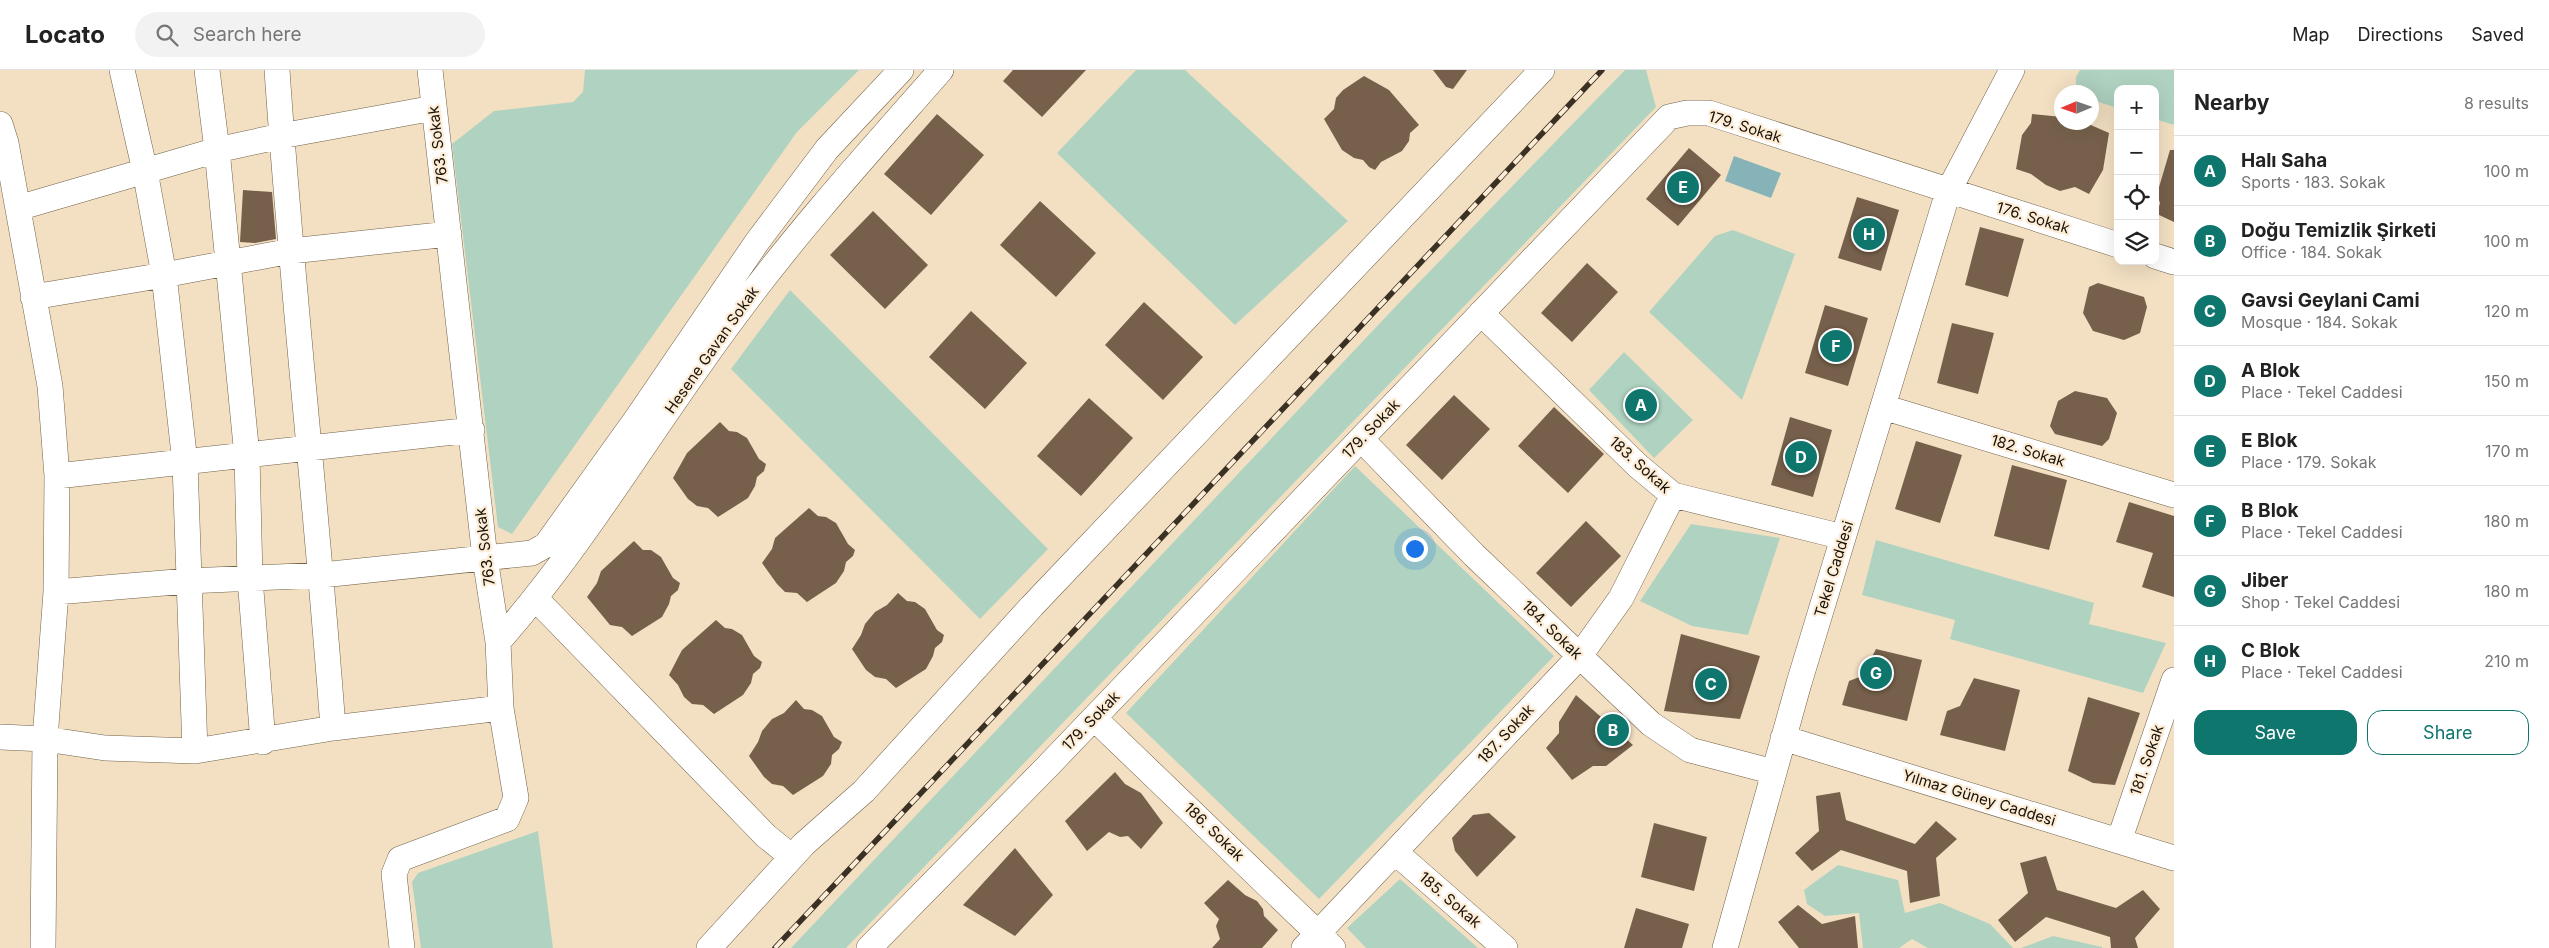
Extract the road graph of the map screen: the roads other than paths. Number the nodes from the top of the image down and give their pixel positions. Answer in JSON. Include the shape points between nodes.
{"nodes":[{"id":1,"x":122,"y":70,"type":"edge"},
{"id":2,"x":207,"y":70,"type":"edge"},
{"id":3,"x":277,"y":70,"type":"edge"},
{"id":4,"x":430,"y":70,"type":"edge"},
{"id":5,"x":902,"y":70,"type":"edge"},
{"id":6,"x":941,"y":70,"type":"edge"},
{"id":7,"x":1542,"y":70,"type":"edge"},
{"id":8,"x":2012,"y":70,"type":"edge"},
{"id":9,"x":434,"y":108,"type":"junction"},
{"id":10,"x":0,"y":124,"type":"edge"},
{"id":11,"x":281,"y":136,"type":"junction"},
{"id":12,"x":217,"y":150,"type":"junction"},
{"id":13,"x":145,"y":171,"type":"junction"},
{"id":14,"x":1948,"y":192,"type":"junction"},
{"id":15,"x":18,"y":208,"type":"junction"},
{"id":16,"x":449,"y":234,"type":"junction"},
{"id":17,"x":2114,"y":244,"type":"edge"},
{"id":18,"x":291,"y":251,"type":"junction"},
{"id":19,"x":2159,"y":257,"type":"edge"},
{"id":20,"x":2174,"y":262,"type":"edge"},
{"id":21,"x":228,"y":263,"type":"junction"},
{"id":22,"x":164,"y":275,"type":"junction"},
{"id":23,"x":34,"y":297,"type":"junction"},
{"id":24,"x":1481,"y":313,"type":"junction"},
{"id":25,"x":1883,"y":407,"type":"junction"},
{"id":26,"x":472,"y":430,"type":"junction"},
{"id":27,"x":1361,"y":439,"type":"junction"},
{"id":28,"x":308,"y":448,"type":"junction"},
{"id":29,"x":247,"y":456,"type":"junction"},
{"id":30,"x":185,"y":463,"type":"junction"},
{"id":31,"x":57,"y":476,"type":"junction"},
{"id":32,"x":1673,"y":496,"type":"junction"},
{"id":33,"x":2174,"y":496,"type":"edge"},
{"id":34,"x":1843,"y":538,"type":"junction"},
{"id":35,"x":485,"y":558,"type":"junction"},
{"id":36,"x":322,"y":575,"type":"junction"},
{"id":37,"x":250,"y":578,"type":"junction"},
{"id":38,"x":188,"y":581,"type":"junction"},
{"id":39,"x":56,"y":592,"type":"junction"},
{"id":40,"x":536,"y":599,"type":"junction"},
{"id":41,"x":498,"y":642,"type":"junction"},
{"id":42,"x":1579,"y":656,"type":"junction"},
{"id":43,"x":2174,"y":680,"type":"edge"},
{"id":44,"x":501,"y":708,"type":"junction"},
{"id":45,"x":1094,"y":718,"type":"junction"},
{"id":46,"x":333,"y":728,"type":"junction"},
{"id":47,"x":0,"y":737,"type":"edge"},
{"id":48,"x":1783,"y":738,"type":"junction"},
{"id":49,"x":45,"y":739,"type":"junction"},
{"id":50,"x":263,"y":742,"type":"junction"},
{"id":51,"x":194,"y":751,"type":"junction"},
{"id":52,"x":1774,"y":772,"type":"junction"},
{"id":53,"x":2119,"y":841,"type":"junction"},
{"id":54,"x":1395,"y":852,"type":"junction"},
{"id":55,"x":792,"y":857,"type":"junction"},
{"id":56,"x":2174,"y":858,"type":"edge"},
{"id":57,"x":1319,"y":943,"type":"edge"},
{"id":58,"x":43,"y":948,"type":"edge"},
{"id":59,"x":402,"y":948,"type":"edge"},
{"id":60,"x":709,"y":948,"type":"edge"},
{"id":61,"x":869,"y":948,"type":"edge"},
{"id":62,"x":1505,"y":948,"type":"edge"},
{"id":63,"x":1724,"y":948,"type":"edge"}],
"edges":[{"from":1,"to":13,"type":"street"},
{"from":2,"to":12,"type":"street"},
{"from":3,"to":11,"type":"street"},
{"from":4,"to":9,"type":"street","name":"763. Sokak"},
{"from":5,"to":35,"type":"street","via":[[827,149],[757,242],[546,545],[532,553]]},
{"from":6,"to":40,"type":"street","name":"Hesene Gavan Sokak","via":[[790,244],[739,309]]},
{"from":7,"to":55,"type":"street","via":[[1032,606],[864,791]]},
{"from":8,"to":14,"type":"street","name":"Tekel Caddesi"},
{"from":9,"to":11,"type":"street"},
{"from":9,"to":16,"type":"street","name":"763. Sokak"},
{"from":10,"to":15,"type":"street"},
{"from":11,"to":12,"type":"street"},
{"from":11,"to":18,"type":"street"},
{"from":12,"to":13,"type":"street"},
{"from":12,"to":21,"type":"street"},
{"from":13,"to":15,"type":"street"},
{"from":13,"to":22,"type":"street"},
{"from":14,"to":17,"type":"street","name":"176. Sokak"},
{"from":14,"to":24,"type":"street","name":"179. Sokak","via":[[1708,114],[1688,113],[1669,117]]},
{"from":14,"to":25,"type":"street","name":"Tekel Caddesi"},
{"from":15,"to":23,"type":"street"},
{"from":16,"to":18,"type":"street"},
{"from":16,"to":26,"type":"street","name":"763. Sokak"},
{"from":18,"to":21,"type":"street"},
{"from":18,"to":28,"type":"street"},
{"from":19,"to":20,"type":"street"},
{"from":21,"to":22,"type":"street"},
{"from":21,"to":29,"type":"street"},
{"from":22,"to":23,"type":"street"},
{"from":22,"to":30,"type":"street"},
{"from":23,"to":31,"type":"street","via":[[50,386]]},
{"from":24,"to":27,"type":"street","name":"179. Sokak"},
{"from":24,"to":32,"type":"street","name":"183. Sokak","via":[[1644,472]]},
{"from":25,"to":33,"type":"street","name":"182. Sokak"},
{"from":25,"to":34,"type":"street","name":"Tekel Caddesi"},
{"from":26,"to":28,"type":"street"},
{"from":26,"to":35,"type":"street","name":"763. Sokak"},
{"from":27,"to":42,"type":"street","name":"184. Sokak"},
{"from":27,"to":45,"type":"street","name":"179. Sokak"},
{"from":28,"to":29,"type":"street"},
{"from":28,"to":36,"type":"street"},
{"from":29,"to":30,"type":"street"},
{"from":29,"to":37,"type":"street"},
{"from":30,"to":31,"type":"street"},
{"from":30,"to":38,"type":"street"},
{"from":31,"to":39,"type":"street"},
{"from":32,"to":34,"type":"street","name":"183. Sokak"},
{"from":32,"to":42,"type":"street","name":"187. Sokak","via":[[1621,598]]},
{"from":34,"to":48,"type":"street","name":"Tekel Caddesi"},
{"from":35,"to":36,"type":"street"},
{"from":35,"to":41,"type":"street","name":"763. Sokak"},
{"from":36,"to":37,"type":"street"},
{"from":36,"to":46,"type":"street"},
{"from":37,"to":38,"type":"street"},
{"from":37,"to":50,"type":"street"},
{"from":38,"to":39,"type":"street"},
{"from":38,"to":51,"type":"street"},
{"from":39,"to":49,"type":"street"},
{"from":40,"to":41,"type":"street","name":"Hesene Gavan Sokak"},
{"from":40,"to":55,"type":"street","via":[[766,836]]},
{"from":41,"to":44,"type":"street","name":"763. Sokak"},
{"from":42,"to":52,"type":"street","name":"184. Sokak","via":[[1651,724],[1690,750]]},
{"from":42,"to":54,"type":"street","name":"187. Sokak"},
{"from":43,"to":53,"type":"street","name":"181. Sokak"},
{"from":44,"to":46,"type":"street"},
{"from":44,"to":59,"type":"street","name":"763. Sokak","via":[[516,798],[507,819],[400,859],[394,874]]},
{"from":45,"to":57,"type":"street","name":"186. Sokak"},
{"from":45,"to":61,"type":"street","name":"179. Sokak"},
{"from":46,"to":50,"type":"street"},
{"from":47,"to":49,"type":"street"},
{"from":48,"to":52,"type":"street","name":"Tekel Caddesi"},
{"from":48,"to":53,"type":"street","name":"Yılmaz Güney Caddesi"},
{"from":49,"to":51,"type":"street","via":[[105,748]]},
{"from":49,"to":58,"type":"street"},
{"from":50,"to":51,"type":"street"},
{"from":52,"to":63,"type":"street","name":"Tekel Caddesi"},
{"from":53,"to":56,"type":"street","name":"Yılmaz Güney Caddesi"},
{"from":54,"to":57,"type":"street","name":"187. Sokak"},
{"from":54,"to":62,"type":"street","name":"185. Sokak"},
{"from":55,"to":60,"type":"street"}]}
